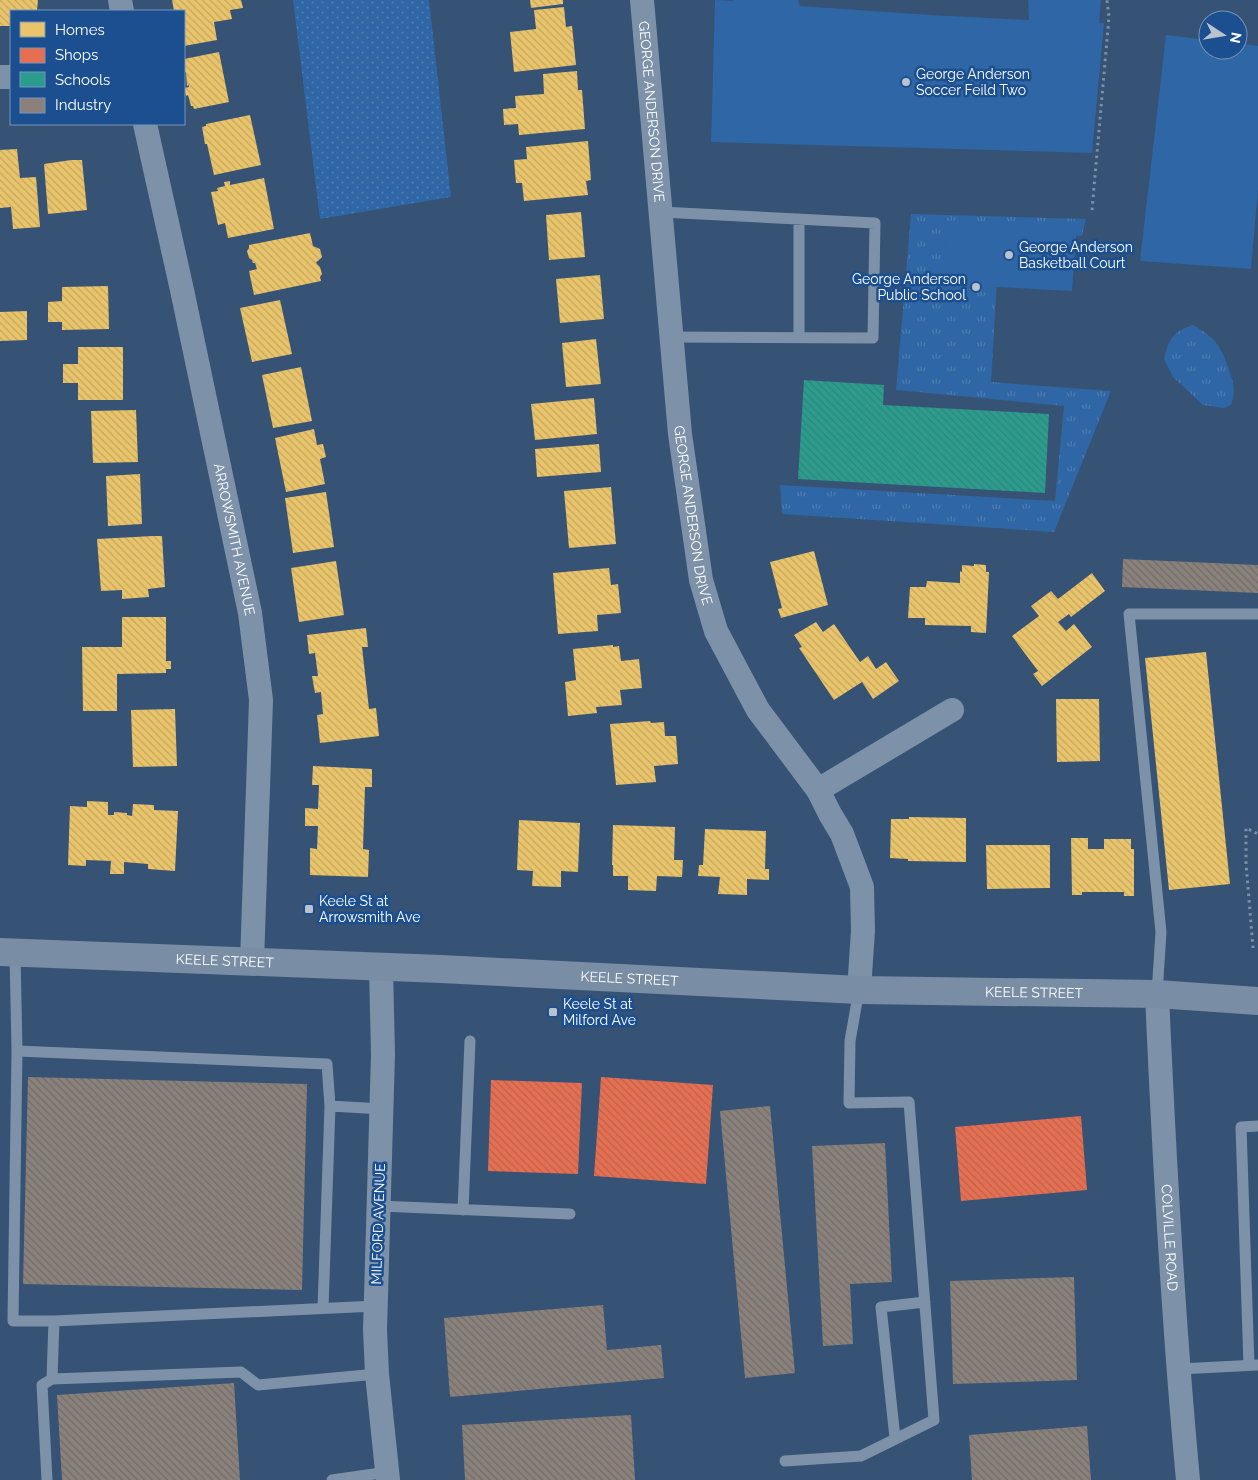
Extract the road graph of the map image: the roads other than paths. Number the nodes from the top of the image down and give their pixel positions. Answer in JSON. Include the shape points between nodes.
{"nodes":[{"id":1,"x":642,"y":0,"type":"edge"},
{"id":2,"x":145,"y":125,"type":"edge"},
{"id":3,"x":661,"y":212,"type":"junction"},
{"id":4,"x":798,"y":219,"type":"junction"},
{"id":5,"x":672,"y":337,"type":"junction"},
{"id":6,"x":799,"y":337,"type":"junction"},
{"id":7,"x":1258,"y":614,"type":"edge"},
{"id":8,"x":952,"y":710,"type":"dead end"},
{"id":9,"x":818,"y":790,"type":"junction"},
{"id":10,"x":8,"y":953,"type":"edge"},
{"id":11,"x":252,"y":962,"type":"junction"},
{"id":12,"x":382,"y":966,"type":"junction"},
{"id":13,"x":859,"y":990,"type":"junction"},
{"id":14,"x":1157,"y":994,"type":"junction"},
{"id":15,"x":1258,"y":1002,"type":"edge"},
{"id":16,"x":470,"y":1041,"type":"dead end"},
{"id":17,"x":17,"y":1051,"type":"junction"},
{"id":18,"x":330,"y":1106,"type":"junction"},
{"id":19,"x":382,"y":1109,"type":"junction"},
{"id":20,"x":1258,"y":1126,"type":"edge"},
{"id":21,"x":379,"y":1206,"type":"junction"},
{"id":22,"x":463,"y":1210,"type":"junction"},
{"id":23,"x":570,"y":1214,"type":"dead end"},
{"id":24,"x":925,"y":1302,"type":"junction"},
{"id":25,"x":376,"y":1306,"type":"junction"},
{"id":26,"x":323,"y":1308,"type":"junction"},
{"id":27,"x":54,"y":1321,"type":"junction"},
{"id":28,"x":1253,"y":1365,"type":"edge"},
{"id":29,"x":1179,"y":1369,"type":"junction"},
{"id":30,"x":377,"y":1374,"type":"junction"},
{"id":31,"x":52,"y":1379,"type":"junction"},
{"id":32,"x":896,"y":1438,"type":"junction"},
{"id":33,"x":785,"y":1460,"type":"dead end"},
{"id":34,"x":388,"y":1476,"type":"edge"},
{"id":35,"x":47,"y":1480,"type":"edge"},
{"id":36,"x":332,"y":1480,"type":"edge"},
{"id":37,"x":1188,"y":1480,"type":"edge"}],
"edges":[{"from":1,"to":3,"type":"street","name":"GEORGE ANDERSON DRIVE"},
{"from":2,"to":11,"type":"street","name":"ARROWSMITH AVENUE","via":[[250,613],[261,700]]},
{"from":3,"to":4,"type":"lane"},
{"from":3,"to":5,"type":"street","name":"GEORGE ANDERSON DRIVE"},
{"from":4,"to":6,"type":"lane"},
{"from":4,"to":6,"type":"lane","via":[[875,223],[873,338]]},
{"from":5,"to":6,"type":"lane"},
{"from":5,"to":9,"type":"street","name":"GEORGE ANDERSON DRIVE","via":[[680,434],[702,580],[716,631],[758,710]]},
{"from":7,"to":14,"type":"lane","via":[[1129,614],[1161,932]]},
{"from":8,"to":9,"type":"street"},
{"from":9,"to":13,"type":"street","name":"GEORGE ANDERSON DRIVE","via":[[842,834],[862,887]]},
{"from":10,"to":11,"type":"main road","name":"KEELE STREET"},
{"from":10,"to":17,"type":"lane"},
{"from":11,"to":12,"type":"main road","name":"KEELE STREET"},
{"from":12,"to":13,"type":"main road","name":"KEELE STREET"},
{"from":12,"to":19,"type":"street","name":"MILFORD AVENUE"},
{"from":13,"to":14,"type":"main road","name":"KEELE STREET"},
{"from":13,"to":24,"type":"lane","via":[[850,1041],[849,1103],[909,1102]]},
{"from":14,"to":15,"type":"main road","name":"KEELE STREET"},
{"from":14,"to":29,"type":"street","name":"COLVILLE ROAD"},
{"from":16,"to":22,"type":"lane"},
{"from":17,"to":18,"type":"lane","via":[[327,1064]]},
{"from":17,"to":27,"type":"lane","via":[[12,1321]]},
{"from":18,"to":19,"type":"lane"},
{"from":18,"to":26,"type":"lane"},
{"from":19,"to":21,"type":"street","name":"MILFORD AVENUE"},
{"from":20,"to":28,"type":"lane","via":[[1241,1127]]},
{"from":21,"to":22,"type":"lane"},
{"from":21,"to":25,"type":"street","name":"MILFORD AVENUE"},
{"from":22,"to":23,"type":"lane"},
{"from":24,"to":32,"type":"lane","via":[[934,1420]]},
{"from":24,"to":32,"type":"lane","via":[[880,1307]]},
{"from":25,"to":26,"type":"lane"},
{"from":25,"to":30,"type":"street","name":"MILFORD AVENUE"},
{"from":26,"to":27,"type":"lane"},
{"from":27,"to":31,"type":"lane"},
{"from":28,"to":29,"type":"lane"},
{"from":29,"to":37,"type":"street","name":"COLVILLE ROAD"},
{"from":30,"to":31,"type":"lane","via":[[258,1386],[241,1372]]},
{"from":30,"to":34,"type":"street","name":"MILFORD AVENUE"},
{"from":31,"to":35,"type":"lane","via":[[42,1385]]},
{"from":32,"to":33,"type":"lane","via":[[861,1456]]},
{"from":34,"to":36,"type":"lane"}]}
